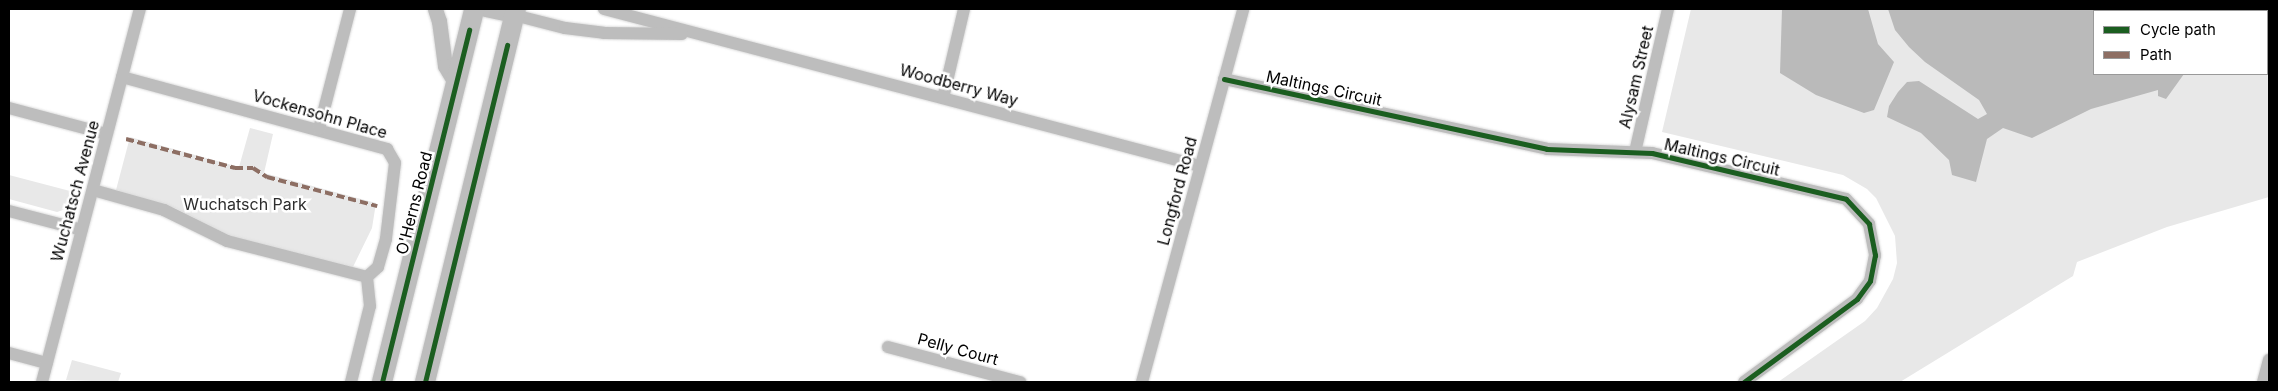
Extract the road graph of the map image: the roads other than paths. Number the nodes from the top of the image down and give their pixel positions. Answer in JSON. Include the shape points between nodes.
{"nodes":[{"id":1,"x":140,"y":9,"type":"edge"},
{"id":2,"x":355,"y":9,"type":"edge"},
{"id":3,"x":434,"y":9,"type":"edge"},
{"id":4,"x":474,"y":9,"type":"edge"},
{"id":5,"x":486,"y":9,"type":"edge"},
{"id":6,"x":604,"y":9,"type":"edge"},
{"id":7,"x":964,"y":9,"type":"edge"},
{"id":8,"x":1243,"y":9,"type":"edge"},
{"id":9,"x":1668,"y":9,"type":"edge"},
{"id":10,"x":515,"y":12,"type":"edge"},
{"id":11,"x":349,"y":15,"type":"edge"},
{"id":12,"x":710,"y":36,"type":"junction"},
{"id":13,"x":122,"y":77,"type":"junction"},
{"id":14,"x":1224,"y":79,"type":"junction"},
{"id":15,"x":456,"y":84,"type":"junction"},
{"id":16,"x":943,"y":98,"type":"junction"},
{"id":17,"x":9,"y":108,"type":"edge"},
{"id":18,"x":319,"y":129,"type":"junction"},
{"id":19,"x":107,"y":134,"type":"junction"},
{"id":20,"x":1635,"y":152,"type":"junction"},
{"id":21,"x":1200,"y":166,"type":"junction"},
{"id":22,"x":92,"y":190,"type":"junction"},
{"id":23,"x":9,"y":211,"type":"edge"},
{"id":24,"x":82,"y":230,"type":"junction"},
{"id":25,"x":367,"y":277,"type":"junction"},
{"id":26,"x":888,"y":347,"type":"dead end"},
{"id":27,"x":9,"y":353,"type":"edge"},
{"id":28,"x":2269,"y":360,"type":"edge"},
{"id":29,"x":47,"y":363,"type":"junction"},
{"id":30,"x":42,"y":382,"type":"edge"},
{"id":31,"x":351,"y":382,"type":"edge"},
{"id":32,"x":382,"y":382,"type":"edge"},
{"id":33,"x":425,"y":382,"type":"edge"},
{"id":34,"x":1020,"y":382,"type":"edge"},
{"id":35,"x":1142,"y":382,"type":"edge"},
{"id":36,"x":1744,"y":382,"type":"edge"},
{"id":37,"x":2263,"y":382,"type":"edge"}],
"edges":[{"from":1,"to":13,"type":"street","name":"Wuchatsch Avenue"},
{"from":2,"to":11,"type":"street"},
{"from":3,"to":15,"type":"street","via":[[439,21],[445,66]]},
{"from":4,"to":15,"type":"main road","name":"O'Herns Road"},
{"from":5,"to":10,"type":"street"},
{"from":6,"to":12,"type":"street","name":"Woodberry Way"},
{"from":7,"to":16,"type":"street"},
{"from":8,"to":14,"type":"street","name":"Longford Road"},
{"from":9,"to":20,"type":"street","name":"Alysam Street"},
{"from":10,"to":12,"type":"street","name":"Woodberry Way","via":[[565,28],[604,33]]},
{"from":10,"to":33,"type":"main road"},
{"from":11,"to":18,"type":"street"},
{"from":12,"to":16,"type":"street","name":"Woodberry Way"},
{"from":13,"to":18,"type":"street","name":"Vockensohn Place"},
{"from":13,"to":19,"type":"street","name":"Wuchatsch Avenue"},
{"from":14,"to":20,"type":"street","name":"Maltings Circuit","via":[[1548,149]]},
{"from":14,"to":21,"type":"street","name":"Longford Road"},
{"from":15,"to":32,"type":"main road","name":"O'Herns Road"},
{"from":16,"to":21,"type":"street","name":"Woodberry Way"},
{"from":17,"to":19,"type":"street"},
{"from":18,"to":25,"type":"street","name":"Vockensohn Place","via":[[382,146],[395,159],[384,248],[378,267]]},
{"from":19,"to":22,"type":"street","name":"Wuchatsch Avenue"},
{"from":20,"to":36,"type":"street","name":"Maltings Circuit","via":[[1652,153],[1846,199],[1869,224],[1875,255],[1870,281],[1857,300]]},
{"from":21,"to":35,"type":"street","name":"Longford Road"},
{"from":22,"to":24,"type":"street","name":"Wuchatsch Avenue"},
{"from":22,"to":25,"type":"street","via":[[164,210],[234,243]]},
{"from":23,"to":24,"type":"street"},
{"from":24,"to":29,"type":"street","name":"Wuchatsch Avenue"},
{"from":25,"to":31,"type":"street","via":[[370,306]]},
{"from":26,"to":34,"type":"street","name":"Pelly Court"},
{"from":27,"to":29,"type":"street"},
{"from":28,"to":37,"type":"street"},
{"from":29,"to":30,"type":"street","name":"Wuchatsch Avenue"}]}
